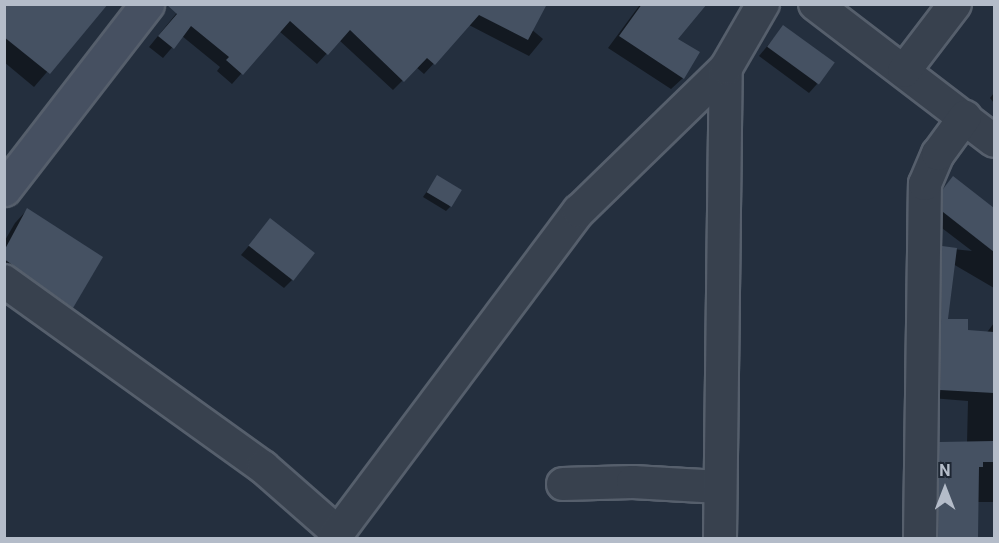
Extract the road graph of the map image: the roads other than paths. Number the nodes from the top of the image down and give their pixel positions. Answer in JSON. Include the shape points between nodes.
{"nodes":[{"id":1,"x":147,"y":4,"type":"edge"},
{"id":2,"x":763,"y":4,"type":"edge"},
{"id":3,"x":815,"y":4,"type":"edge"},
{"id":4,"x":955,"y":4,"type":"edge"},
{"id":5,"x":726,"y":68,"type":"junction"},
{"id":6,"x":904,"y":71,"type":"junction"},
{"id":7,"x":965,"y":117,"type":"junction"},
{"id":8,"x":994,"y":141,"type":"edge"},
{"id":9,"x":4,"y":189,"type":"edge"},
{"id":10,"x":4,"y":281,"type":"edge"},
{"id":11,"x":563,"y":484,"type":"dead end"},
{"id":12,"x":720,"y":487,"type":"junction"},
{"id":13,"x":342,"y":535,"type":"edge"},
{"id":14,"x":720,"y":538,"type":"edge"},
{"id":15,"x":920,"y":538,"type":"edge"}],
"edges":[{"from":1,"to":9,"type":"main road"},
{"from":2,"to":5,"type":"street"},
{"from":3,"to":6,"type":"street"},
{"from":4,"to":6,"type":"street"},
{"from":5,"to":12,"type":"street"},
{"from":5,"to":13,"type":"street","via":[[579,211]]},
{"from":6,"to":7,"type":"street"},
{"from":7,"to":8,"type":"street"},
{"from":7,"to":15,"type":"street","via":[[938,154],[925,184]]},
{"from":10,"to":13,"type":"street","via":[[263,467]]},
{"from":11,"to":12,"type":"street","via":[[633,482]]},
{"from":12,"to":14,"type":"street"}]}
